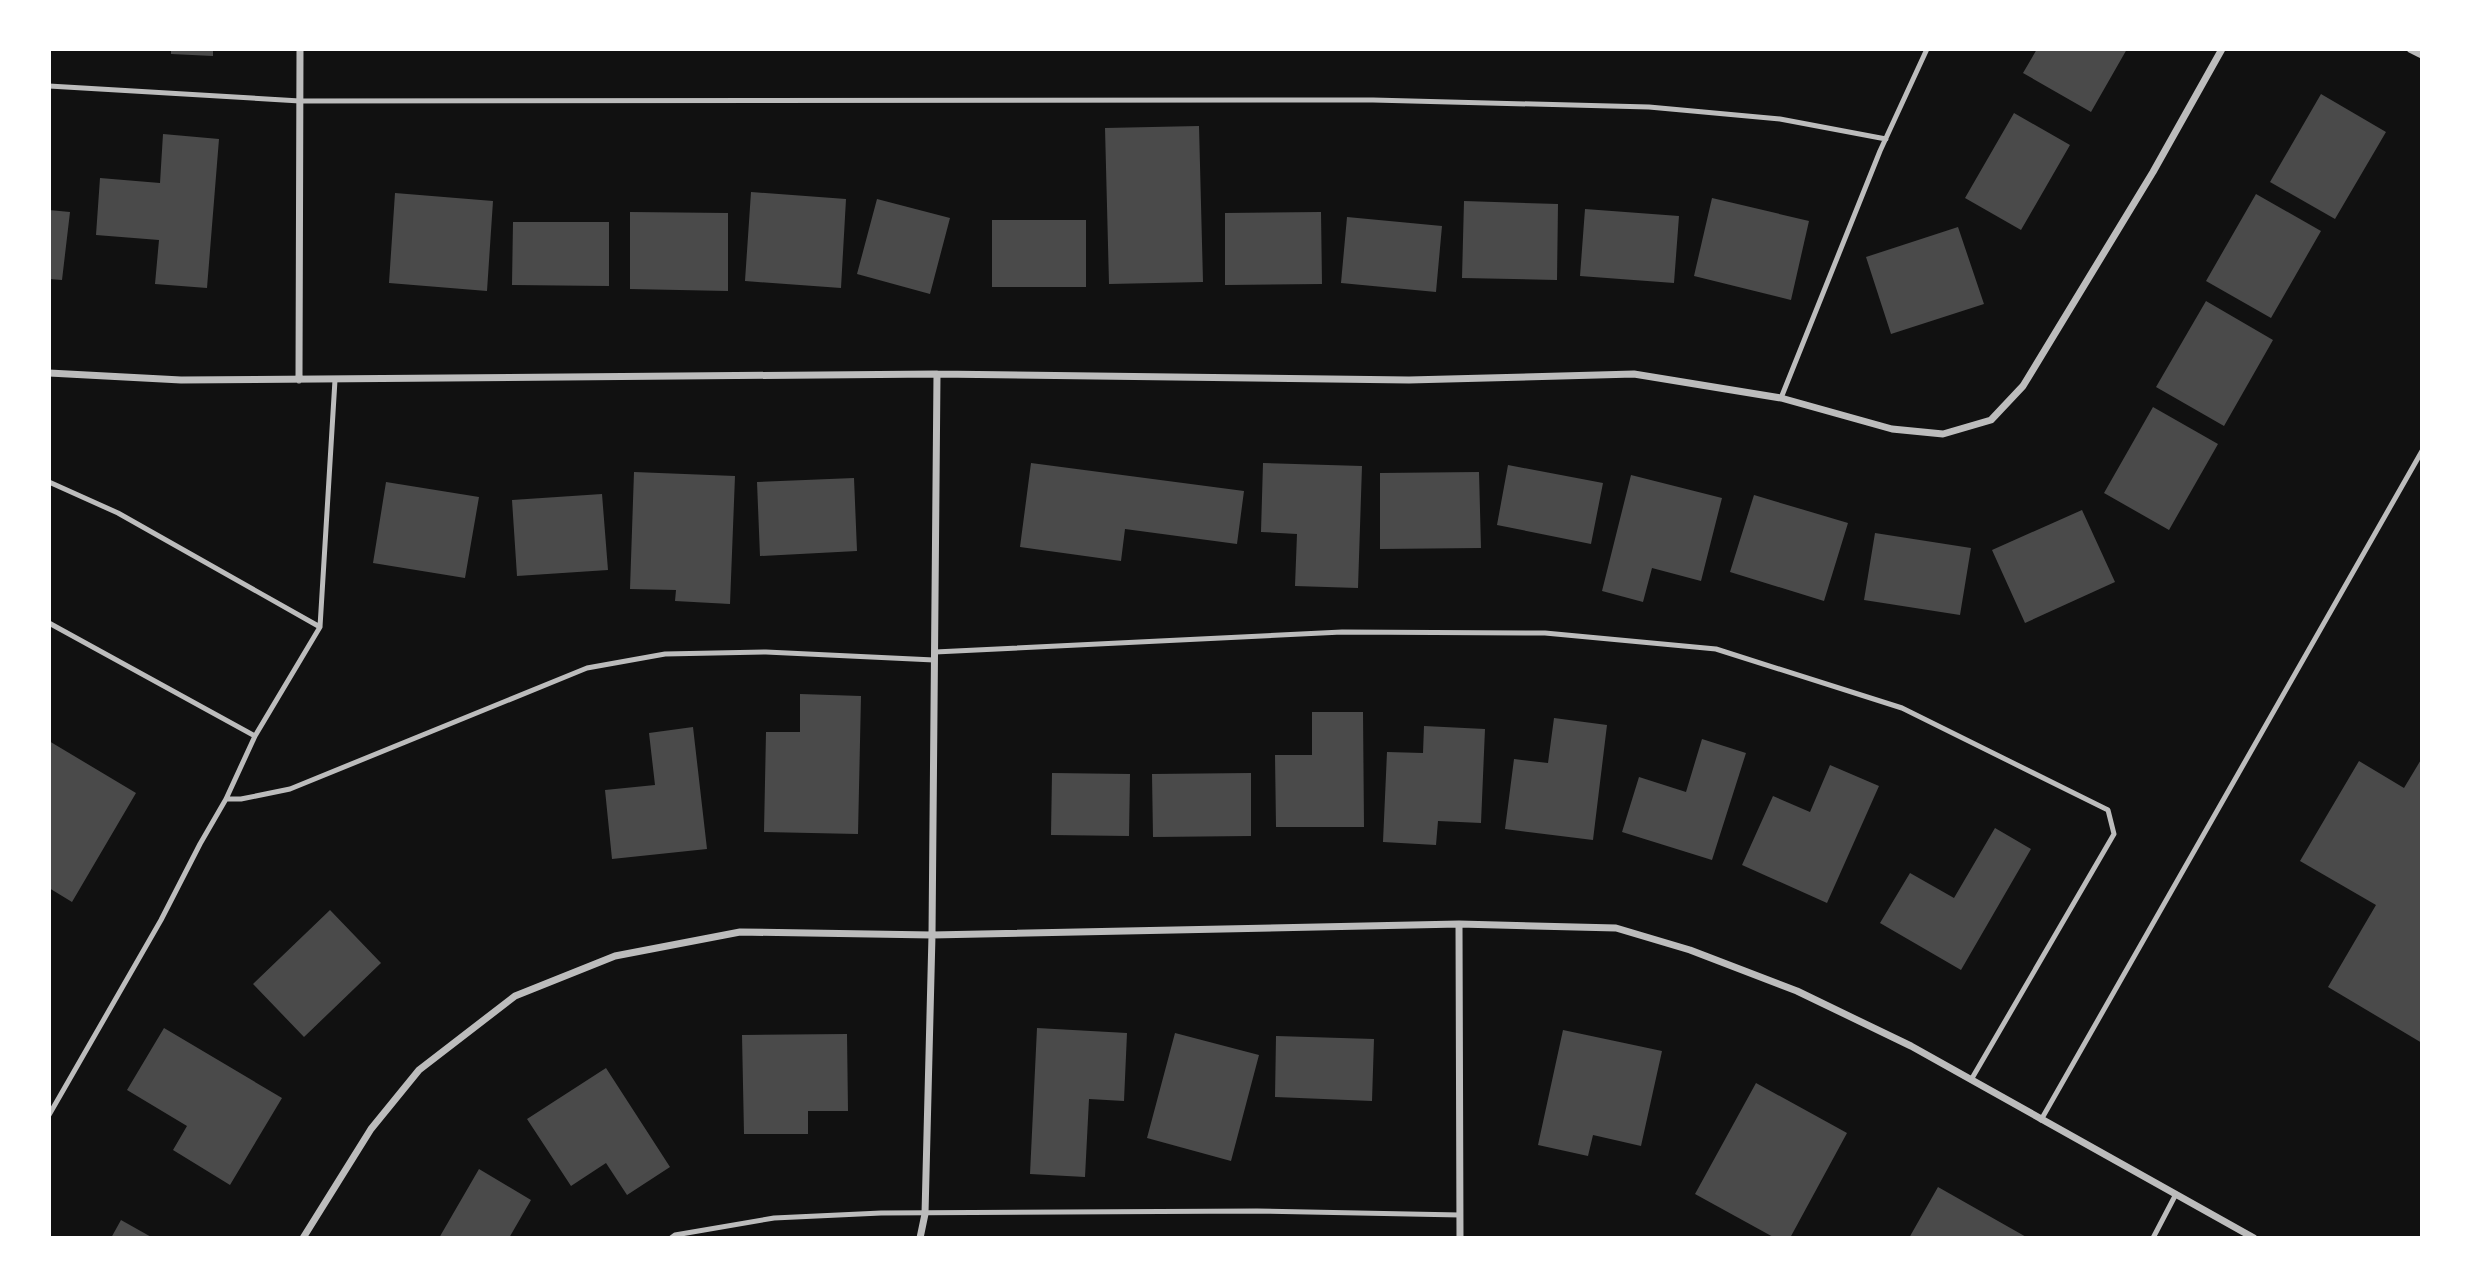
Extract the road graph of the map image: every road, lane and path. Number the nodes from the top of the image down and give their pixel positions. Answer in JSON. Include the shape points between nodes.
{"nodes":[{"id":1,"x":300,"y":49,"type":"edge"},
{"id":2,"x":1927,"y":49,"type":"edge"},
{"id":3,"x":2222,"y":49,"type":"edge"},
{"id":4,"x":2410,"y":49,"type":"edge"},
{"id":5,"x":2422,"y":55,"type":"edge"},
{"id":6,"x":49,"y":86,"type":"edge"},
{"id":7,"x":300,"y":101,"type":"junction"},
{"id":8,"x":1886,"y":139,"type":"junction"},
{"id":9,"x":49,"y":373,"type":"edge"},
{"id":10,"x":937,"y":374,"type":"junction"},
{"id":11,"x":299,"y":380,"type":"junction"},
{"id":12,"x":335,"y":380,"type":"junction"},
{"id":13,"x":1782,"y":398,"type":"junction"},
{"id":14,"x":2422,"y":451,"type":"edge"},
{"id":15,"x":49,"y":482,"type":"edge"},
{"id":16,"x":49,"y":623,"type":"edge"},
{"id":17,"x":320,"y":627,"type":"junction"},
{"id":18,"x":935,"y":656,"type":"junction"},
{"id":19,"x":255,"y":736,"type":"junction"},
{"id":20,"x":226,"y":800,"type":"junction"},
{"id":21,"x":1459,"y":924,"type":"junction"},
{"id":22,"x":932,"y":935,"type":"junction"},
{"id":23,"x":1971,"y":1080,"type":"junction"},
{"id":24,"x":49,"y":1115,"type":"edge"},
{"id":25,"x":2041,"y":1120,"type":"junction"},
{"id":26,"x":2176,"y":1194,"type":"junction"},
{"id":27,"x":925,"y":1214,"type":"junction"},
{"id":28,"x":1460,"y":1215,"type":"junction"},
{"id":29,"x":303,"y":1238,"type":"edge"},
{"id":30,"x":671,"y":1238,"type":"edge"},
{"id":31,"x":920,"y":1238,"type":"edge"},
{"id":32,"x":1460,"y":1238,"type":"edge"},
{"id":33,"x":2153,"y":1238,"type":"edge"},
{"id":34,"x":2254,"y":1238,"type":"edge"}],
"edges":[{"from":1,"to":7,"type":"street"},
{"from":2,"to":8,"type":"lane"},
{"from":3,"to":13,"type":"street","via":[[2023,386],[1991,420],[1943,435],[1892,429]]},
{"from":4,"to":5,"type":"street"},
{"from":6,"to":7,"type":"lane"},
{"from":7,"to":8,"type":"lane","via":[[1373,100],[1648,107],[1780,119]]},
{"from":7,"to":11,"type":"street"},
{"from":8,"to":13,"type":"lane"},
{"from":9,"to":11,"type":"street"},
{"from":10,"to":12,"type":"street"},
{"from":10,"to":13,"type":"street","via":[[1409,380],[1634,374]]},
{"from":10,"to":18,"type":"street"},
{"from":11,"to":12,"type":"street"},
{"from":12,"to":17,"type":"lane"},
{"from":14,"to":25,"type":"lane"},
{"from":15,"to":17,"type":"lane","via":[[118,513]]},
{"from":16,"to":19,"type":"lane"},
{"from":17,"to":19,"type":"lane"},
{"from":18,"to":20,"type":"lane","via":[[678,653],[587,668],[290,789]]},
{"from":18,"to":22,"type":"street"},
{"from":18,"to":23,"type":"lane","via":[[1342,632],[1545,633],[1716,649],[1902,708],[2108,810],[2113,834]]},
{"from":19,"to":20,"type":"lane"},
{"from":20,"to":24,"type":"lane"},
{"from":21,"to":22,"type":"street"},
{"from":21,"to":23,"type":"street","via":[[1616,928],[1690,950],[1797,991]]},
{"from":21,"to":28,"type":"street"},
{"from":22,"to":27,"type":"street"},
{"from":22,"to":29,"type":"street","via":[[740,932],[615,956],[515,996],[419,1070],[371,1129]]},
{"from":23,"to":25,"type":"street"},
{"from":25,"to":26,"type":"street"},
{"from":26,"to":33,"type":"lane"},
{"from":26,"to":34,"type":"street"},
{"from":27,"to":28,"type":"lane","via":[[1257,1211]]},
{"from":27,"to":30,"type":"lane","via":[[774,1218]]},
{"from":27,"to":31,"type":"street"},
{"from":28,"to":32,"type":"street"}]}
